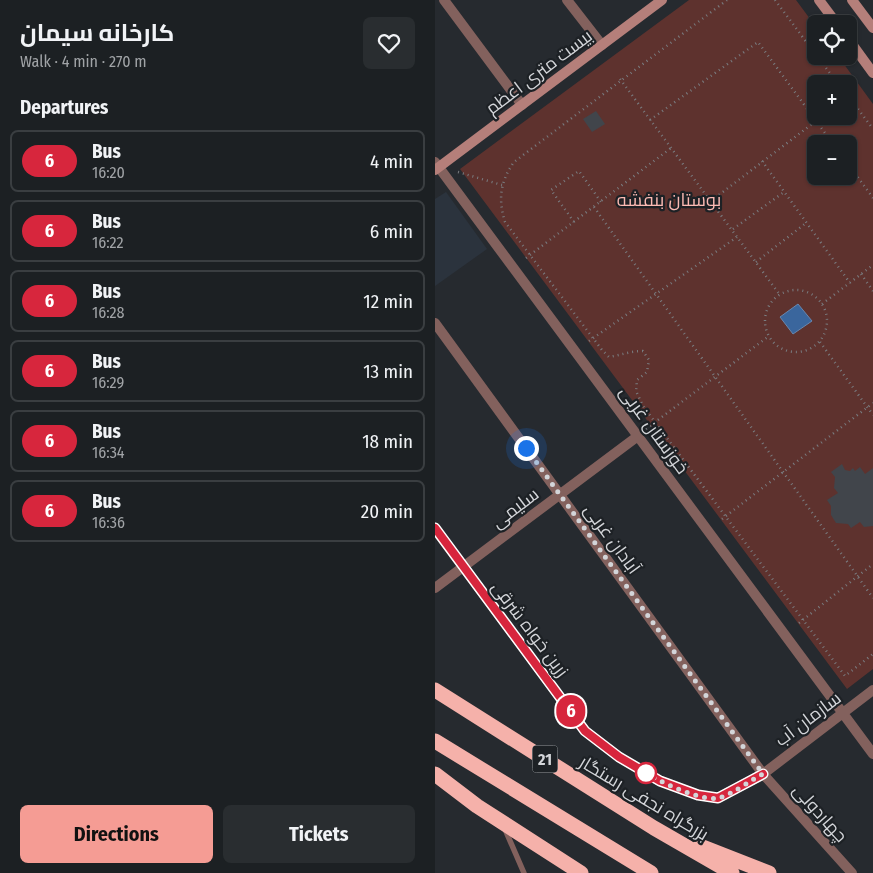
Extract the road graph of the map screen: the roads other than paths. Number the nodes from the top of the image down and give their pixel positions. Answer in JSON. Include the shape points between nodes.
{"nodes":[{"id":1,"x":444,"y":0,"type":"edge"},
{"id":2,"x":567,"y":0,"type":"edge"},
{"id":3,"x":662,"y":0,"type":"edge"},
{"id":4,"x":819,"y":0,"type":"edge"},
{"id":5,"x":852,"y":0,"type":"edge"},
{"id":6,"x":830,"y":15,"type":"edge"},
{"id":7,"x":873,"y":28,"type":"edge"},
{"id":8,"x":601,"y":45,"type":"junction"},
{"id":9,"x":857,"y":51,"type":"edge"},
{"id":10,"x":873,"y":73,"type":"edge"},
{"id":11,"x":522,"y":105,"type":"junction"},
{"id":12,"x":436,"y":166,"type":"edge"},
{"id":13,"x":435,"y":323,"type":"edge"},
{"id":14,"x":638,"y":436,"type":"junction"},
{"id":15,"x":560,"y":495,"type":"junction"},
{"id":16,"x":435,"y":528,"type":"edge"},
{"id":17,"x":463,"y":567,"type":"junction"},
{"id":18,"x":435,"y":588,"type":"edge"},
{"id":19,"x":435,"y":690,"type":"edge"},
{"id":20,"x":873,"y":690,"type":"edge"},
{"id":21,"x":843,"y":713,"type":"junction"},
{"id":22,"x":435,"y":741,"type":"edge"},
{"id":23,"x":873,"y":754,"type":"edge"},
{"id":24,"x":435,"y":774,"type":"edge"},
{"id":25,"x":763,"y":774,"type":"junction"},
{"id":26,"x":502,"y":823,"type":"junction"},
{"id":27,"x":654,"y":828,"type":"junction"},
{"id":28,"x":524,"y":873,"type":"edge"},
{"id":29,"x":581,"y":873,"type":"edge"},
{"id":30,"x":651,"y":873,"type":"edge"},
{"id":31,"x":732,"y":873,"type":"edge"},
{"id":32,"x":769,"y":873,"type":"edge"},
{"id":33,"x":852,"y":873,"type":"edge"}],
"edges":[{"from":1,"to":11,"type":"street"},
{"from":2,"to":8,"type":"street"},
{"from":3,"to":8,"type":"main road","name":"بیست متری اعظم"},
{"from":4,"to":6,"type":"main road"},
{"from":5,"to":7,"type":"main road"},
{"from":8,"to":11,"type":"main road","name":"بیست متری اعظم"},
{"from":9,"to":10,"type":"main road"},
{"from":11,"to":12,"type":"main road","name":"بیست متری اعظم"},
{"from":12,"to":14,"type":"street","name":"خوزستان غربی"},
{"from":13,"to":15,"type":"street","name":"آبادان غربی"},
{"from":14,"to":15,"type":"street","name":"سلیمی"},
{"from":14,"to":21,"type":"street","name":"خوزستان غربی"},
{"from":15,"to":17,"type":"street","name":"سلیمی"},
{"from":15,"to":25,"type":"street","name":"آبادان غربی"},
{"from":16,"to":17,"type":"street","name":"زرین خواه شرقی"},
{"from":17,"to":18,"type":"street","name":"سلیمی"},
{"from":17,"to":25,"type":"street","name":"زرین خواه شرقی","via":[[585,731],[619,757],[660,781],[698,795],[718,798]]},
{"from":19,"to":27,"type":"highway","name":"بزرگراه نجفی رستگار","number":"21"},
{"from":20,"to":21,"type":"street","name":"سازمان آب"},
{"from":21,"to":23,"type":"street","name":"خوزستان غربی"},
{"from":21,"to":25,"type":"street","name":"سازمان آب"},
{"from":22,"to":30,"type":"highway","number":"21"},
{"from":24,"to":26,"type":"highway"},
{"from":25,"to":33,"type":"street","name":"چهاردولی"},
{"from":26,"to":28,"type":"lane"},
{"from":26,"to":29,"type":"highway"},
{"from":27,"to":31,"type":"highway","name":"بزرگراه نجفی رستگار","number":"21"},
{"from":27,"to":32,"type":"highway"}]}
